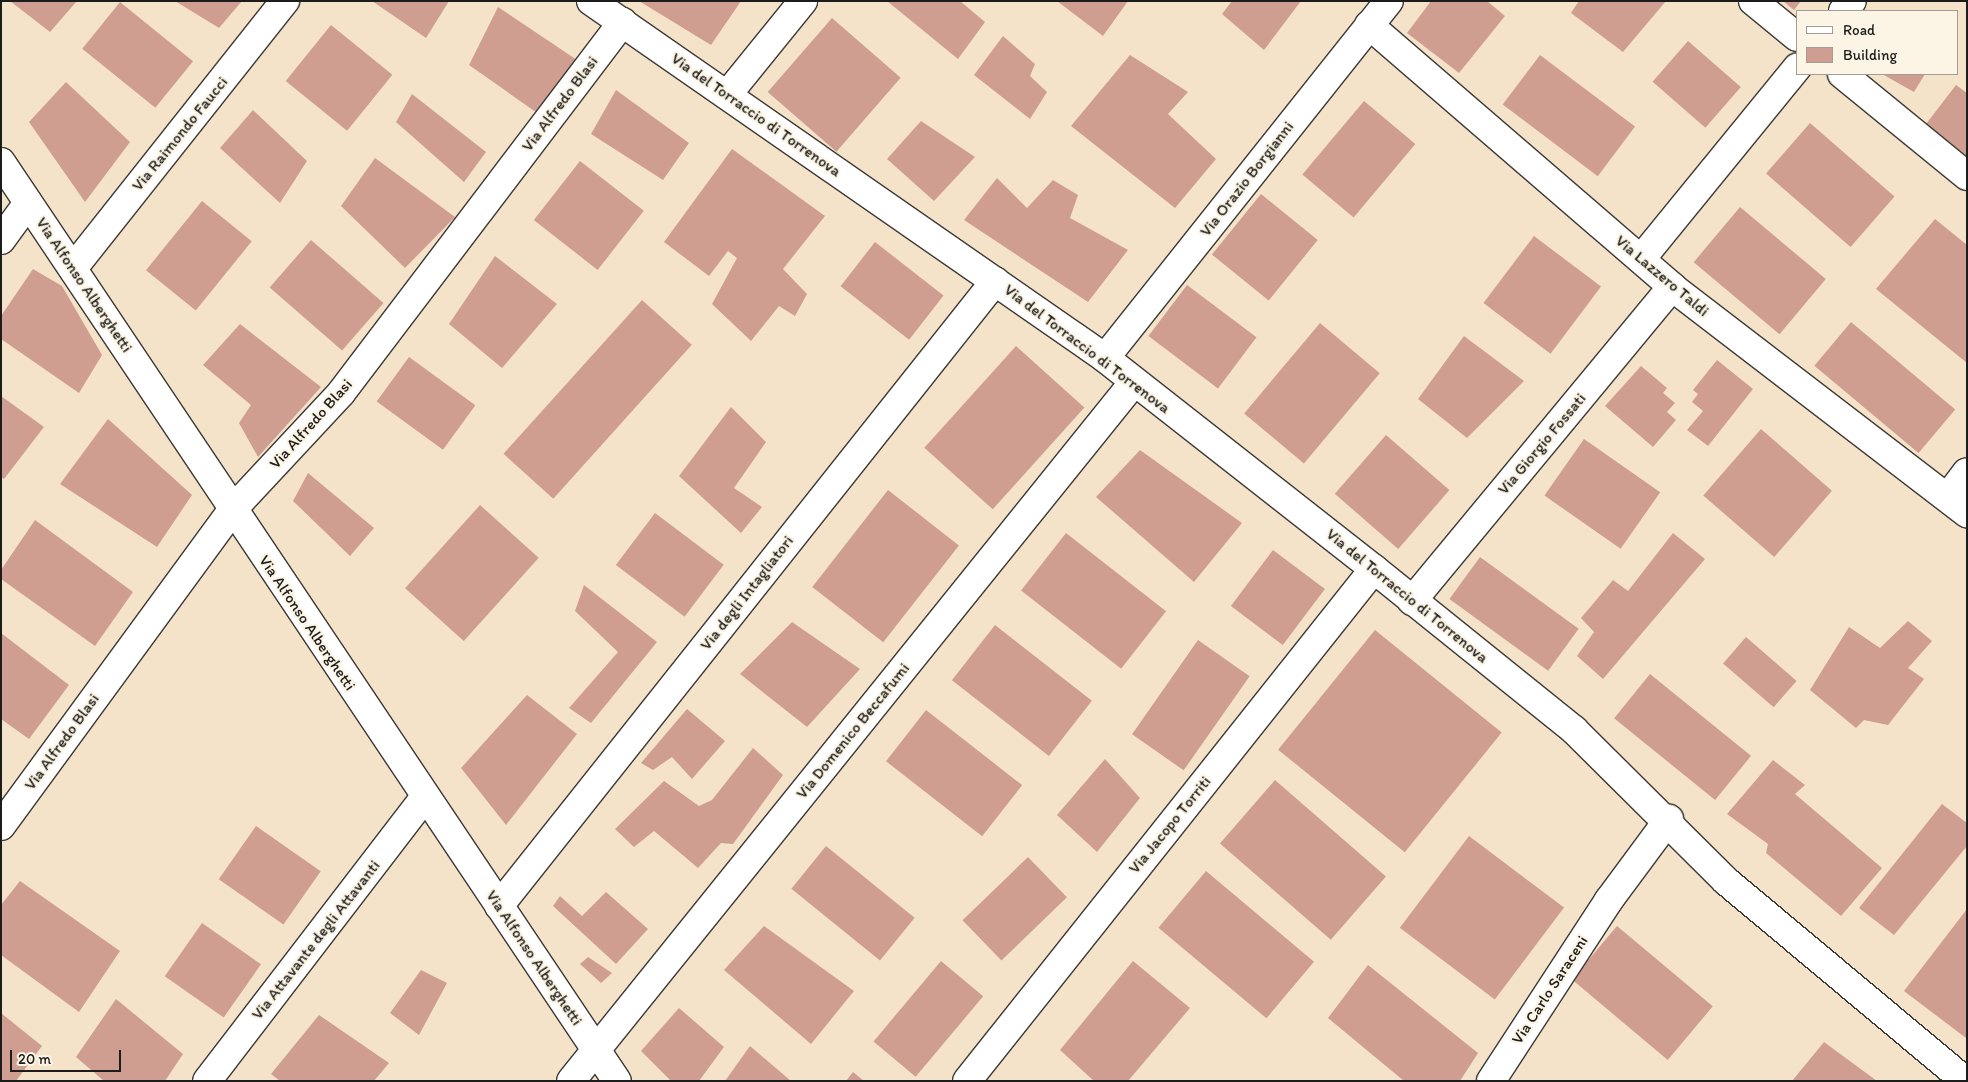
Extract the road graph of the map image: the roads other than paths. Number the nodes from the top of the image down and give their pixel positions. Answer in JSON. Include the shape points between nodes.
{"nodes":[{"id":1,"x":286,"y":1,"type":"edge"},
{"id":2,"x":591,"y":1,"type":"edge"},
{"id":3,"x":803,"y":1,"type":"edge"},
{"id":4,"x":1389,"y":1,"type":"edge"},
{"id":5,"x":1753,"y":1,"type":"edge"},
{"id":6,"x":623,"y":22,"type":"junction"},
{"id":7,"x":1369,"y":26,"type":"junction"},
{"id":8,"x":1796,"y":36,"type":"edge"},
{"id":9,"x":1796,"y":69,"type":"edge"},
{"id":10,"x":1843,"y":75,"type":"edge"},
{"id":11,"x":727,"y":95,"type":"junction"},
{"id":12,"x":1,"y":162,"type":"edge"},
{"id":13,"x":1967,"y":176,"type":"edge"},
{"id":14,"x":28,"y":203,"type":"junction"},
{"id":15,"x":1,"y":240,"type":"edge"},
{"id":16,"x":1641,"y":259,"type":"junction"},
{"id":17,"x":74,"y":267,"type":"junction"},
{"id":18,"x":995,"y":281,"type":"junction"},
{"id":19,"x":1672,"y":287,"type":"junction"},
{"id":20,"x":1105,"y":358,"type":"junction"},
{"id":21,"x":1134,"y":382,"type":"junction"},
{"id":22,"x":1967,"y":472,"type":"edge"},
{"id":23,"x":1957,"y":505,"type":"edge"},
{"id":24,"x":232,"y":510,"type":"junction"},
{"id":25,"x":1374,"y":569,"type":"junction"},
{"id":26,"x":1412,"y":601,"type":"junction"},
{"id":27,"x":424,"y":798,"type":"junction"},
{"id":28,"x":1669,"y":819,"type":"junction"},
{"id":29,"x":1,"y":826,"type":"edge"},
{"id":30,"x":499,"y":906,"type":"junction"},
{"id":31,"x":596,"y":1051,"type":"junction"},
{"id":32,"x":207,"y":1081,"type":"edge"},
{"id":33,"x":571,"y":1081,"type":"edge"},
{"id":34,"x":617,"y":1081,"type":"edge"},
{"id":35,"x":967,"y":1081,"type":"edge"},
{"id":36,"x":1491,"y":1081,"type":"edge"},
{"id":37,"x":1965,"y":1081,"type":"edge"}],
"edges":[{"from":1,"to":17,"type":"street","name":"Via Raimondo Faucci"},
{"from":2,"to":6,"type":"street","name":"Via del Torraccio di Torrenova"},
{"from":3,"to":11,"type":"street"},
{"from":4,"to":7,"type":"street","name":"Via Orazio Borgianni"},
{"from":5,"to":8,"type":"street"},
{"from":6,"to":11,"type":"street","name":"Via del Torraccio di Torrenova"},
{"from":6,"to":24,"type":"street","name":"Via Alfredo Blasi","via":[[341,393]]},
{"from":7,"to":16,"type":"street","name":"Via Lazzero Taldi"},
{"from":7,"to":20,"type":"street","name":"Via Orazio Borgianni"},
{"from":9,"to":16,"type":"street"},
{"from":10,"to":13,"type":"street"},
{"from":11,"to":18,"type":"street","name":"Via del Torraccio di Torrenova"},
{"from":12,"to":14,"type":"street","name":"Via Alfonso Alberghetti"},
{"from":14,"to":15,"type":"street"},
{"from":14,"to":17,"type":"street","name":"Via Alfonso Alberghetti"},
{"from":16,"to":19,"type":"street","name":"Via Lazzero Taldi"},
{"from":17,"to":24,"type":"street","name":"Via Alfonso Alberghetti"},
{"from":18,"to":20,"type":"street","name":"Via del Torraccio di Torrenova"},
{"from":18,"to":30,"type":"street","name":"Via degli Intagliatori"},
{"from":19,"to":23,"type":"street","name":"Via Lazzero Taldi"},
{"from":19,"to":26,"type":"street","name":"Via Giorgio Fossati"},
{"from":20,"to":21,"type":"street","name":"Via del Torraccio di Torrenova"},
{"from":21,"to":25,"type":"street","name":"Via del Torraccio di Torrenova"},
{"from":21,"to":31,"type":"street","name":"Via Domenico Beccafumi"},
{"from":22,"to":23,"type":"street"},
{"from":24,"to":27,"type":"street","name":"Via Alfonso Alberghetti"},
{"from":24,"to":29,"type":"street","name":"Via Alfredo Blasi"},
{"from":25,"to":26,"type":"street","name":"Via del Torraccio di Torrenova"},
{"from":25,"to":35,"type":"street","name":"Via Jacopo Torriti"},
{"from":26,"to":28,"type":"street","name":"Via del Torraccio di Torrenova","via":[[1564,722]]},
{"from":27,"to":30,"type":"street","name":"Via Alfonso Alberghetti"},
{"from":27,"to":32,"type":"street","name":"Via Attavante degli Attavanti"},
{"from":28,"to":36,"type":"street","name":"Via Carlo Saraceni","via":[[1609,900]]},
{"from":28,"to":37,"type":"street","name":"Via del Torraccio di Torrenova","via":[[1726,881],[1842,983]]},
{"from":30,"to":31,"type":"street","name":"Via Alfonso Alberghetti"},
{"from":31,"to":33,"type":"street","name":"Via Domenico Beccafumi"},
{"from":31,"to":34,"type":"street","name":"Via Alfonso Alberghetti"}]}
